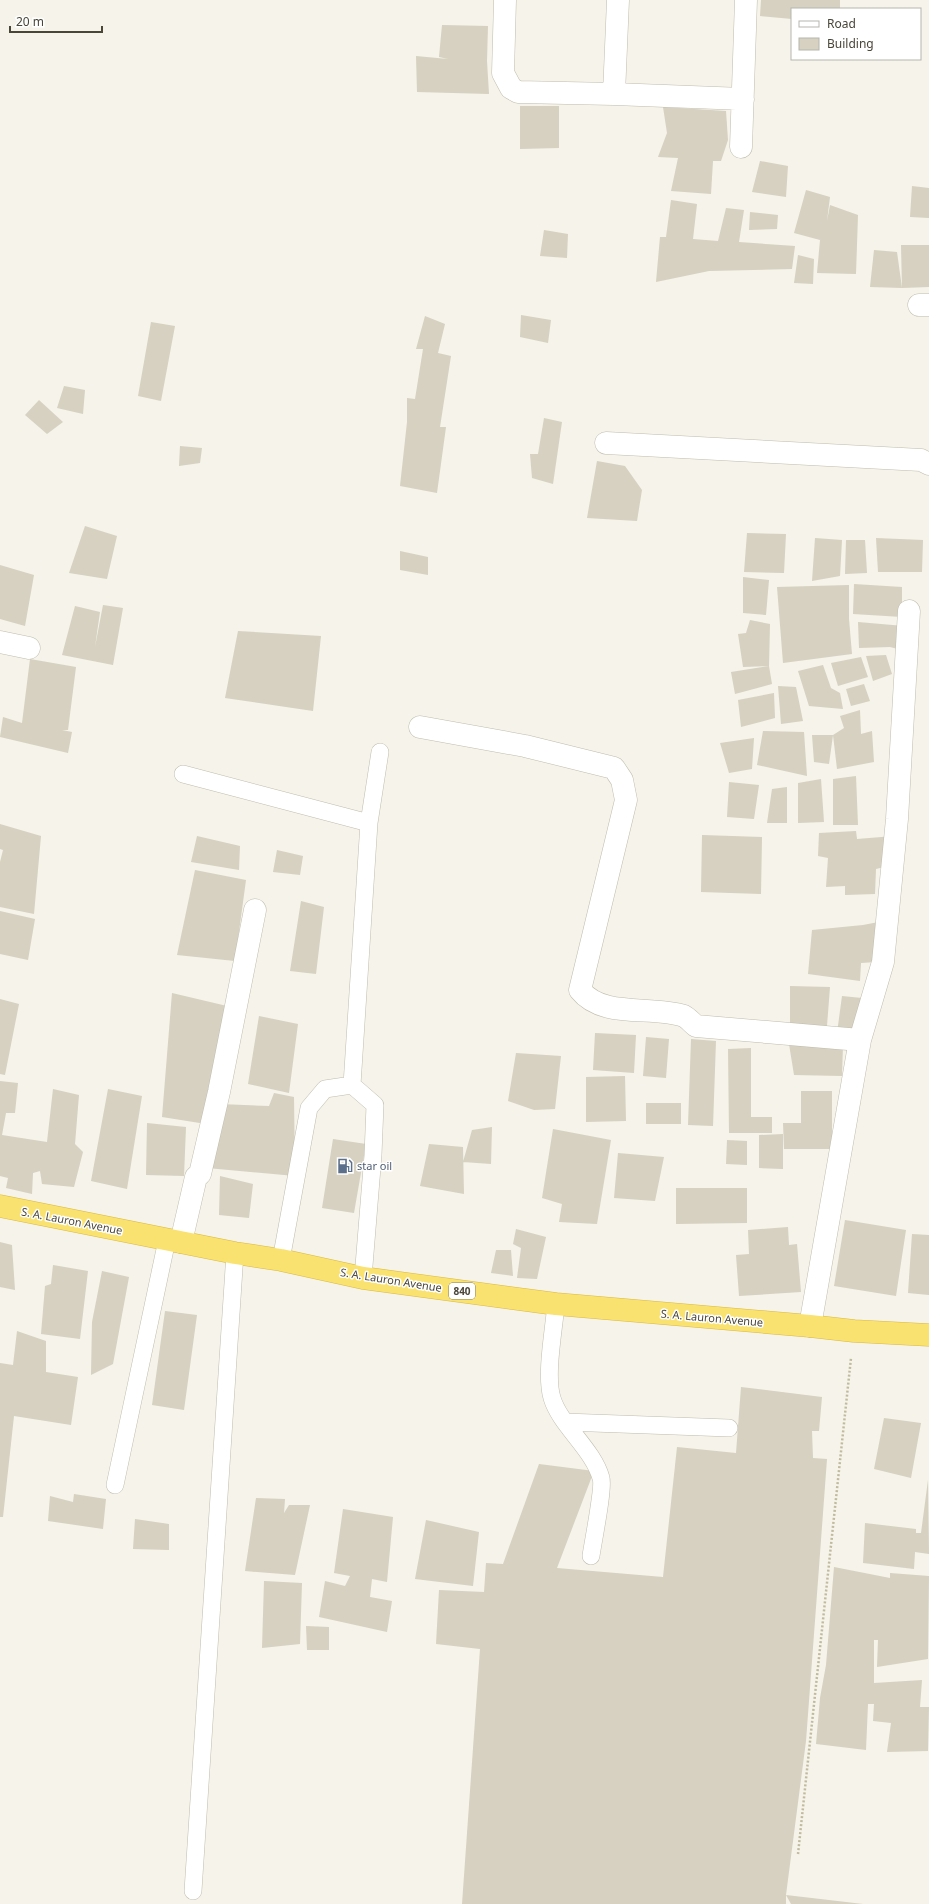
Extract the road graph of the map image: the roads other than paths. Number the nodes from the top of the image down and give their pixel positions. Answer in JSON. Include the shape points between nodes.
{"nodes":[{"id":1,"x":505,"y":0,"type":"edge"},
{"id":2,"x":618,"y":0,"type":"edge"},
{"id":3,"x":746,"y":0,"type":"edge"},
{"id":4,"x":614,"y":94,"type":"junction"},
{"id":5,"x":743,"y":99,"type":"junction"},
{"id":6,"x":741,"y":147,"type":"dead end"},
{"id":7,"x":606,"y":443,"type":"dead end"},
{"id":8,"x":929,"y":464,"type":"edge"},
{"id":9,"x":909,"y":611,"type":"dead end"},
{"id":10,"x":0,"y":642,"type":"edge"},
{"id":11,"x":30,"y":648,"type":"dead end"},
{"id":12,"x":420,"y":727,"type":"dead end"},
{"id":13,"x":380,"y":752,"type":"dead end"},
{"id":14,"x":183,"y":774,"type":"dead end"},
{"id":15,"x":369,"y":823,"type":"junction"},
{"id":16,"x":254,"y":910,"type":"dead end"},
{"id":17,"x":860,"y":1040,"type":"junction"},
{"id":18,"x":352,"y":1085,"type":"junction"},
{"id":19,"x":0,"y":1206,"type":"edge"},
{"id":20,"x":174,"y":1241,"type":"junction"},
{"id":21,"x":235,"y":1253,"type":"junction"},
{"id":22,"x":281,"y":1260,"type":"junction"},
{"id":23,"x":363,"y":1278,"type":"junction"},
{"id":24,"x":556,"y":1304,"type":"junction"},
{"id":25,"x":810,"y":1326,"type":"junction"},
{"id":26,"x":929,"y":1335,"type":"edge"},
{"id":27,"x":565,"y":1422,"type":"junction"},
{"id":28,"x":729,"y":1428,"type":"dead end"},
{"id":29,"x":115,"y":1485,"type":"dead end"},
{"id":30,"x":591,"y":1556,"type":"dead end"},
{"id":31,"x":193,"y":1891,"type":"dead end"}],
"edges":[{"from":1,"to":4,"type":"street","via":[[503,73],[511,88],[518,92]]},
{"from":2,"to":4,"type":"street"},
{"from":3,"to":5,"type":"street"},
{"from":4,"to":5,"type":"street"},
{"from":5,"to":6,"type":"street"},
{"from":7,"to":8,"type":"street","via":[[921,460]]},
{"from":9,"to":17,"type":"street","via":[[897,818],[884,962]]},
{"from":10,"to":11,"type":"street"},
{"from":12,"to":17,"type":"street","via":[[525,746],[614,768],[622,780],[626,800],[580,990],[586,998],[600,1006],[685,1016],[696,1026]]},
{"from":13,"to":15,"type":"lane"},
{"from":14,"to":15,"type":"lane"},
{"from":15,"to":18,"type":"lane"},
{"from":16,"to":20,"type":"street","via":[[200,1174],[196,1178]]},
{"from":17,"to":25,"type":"street"},
{"from":18,"to":22,"type":"lane","via":[[324,1089],[309,1108]]},
{"from":18,"to":23,"type":"lane","via":[[375,1105]]},
{"from":19,"to":20,"type":"highway","name":"S. A. Lauron Avenue","number":"840"},
{"from":20,"to":21,"type":"highway","name":"S. A. Lauron Avenue","number":"840"},
{"from":20,"to":29,"type":"lane"},
{"from":21,"to":22,"type":"highway","name":"S. A. Lauron Avenue","number":"840"},
{"from":21,"to":31,"type":"lane"},
{"from":22,"to":23,"type":"highway","name":"S. A. Lauron Avenue","number":"840"},
{"from":23,"to":24,"type":"highway","name":"S. A. Lauron Avenue","number":"840"},
{"from":24,"to":25,"type":"highway","name":"S. A. Lauron Avenue","number":"840"},
{"from":24,"to":27,"type":"lane","via":[[549,1381],[552,1399]]},
{"from":25,"to":26,"type":"highway","name":"S. A. Lauron Avenue","number":"840"},
{"from":27,"to":28,"type":"lane"},
{"from":27,"to":30,"type":"lane","via":[[592,1458],[602,1479]]}]}
